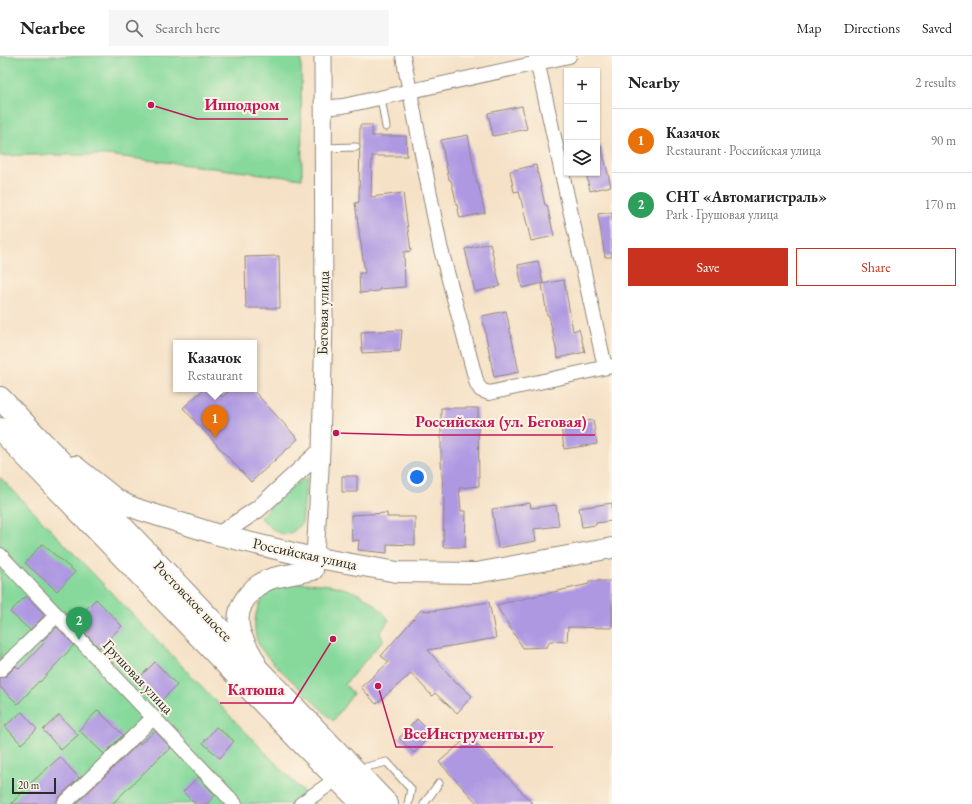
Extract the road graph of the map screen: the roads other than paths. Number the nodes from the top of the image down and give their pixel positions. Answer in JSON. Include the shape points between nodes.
{"nodes":[{"id":1,"x":323,"y":56,"type":"edge"},
{"id":2,"x":403,"y":56,"type":"edge"},
{"id":3,"x":569,"y":56,"type":"edge"},
{"id":4,"x":537,"y":59,"type":"edge"},
{"id":5,"x":409,"y":92,"type":"junction"},
{"id":6,"x":381,"y":98,"type":"junction"},
{"id":7,"x":323,"y":108,"type":"junction"},
{"id":8,"x":386,"y":127,"type":"dead end"},
{"id":9,"x":356,"y":147,"type":"dead end"},
{"id":10,"x":323,"y":148,"type":"junction"},
{"id":11,"x":608,"y":367,"type":"edge"},
{"id":12,"x":0,"y":398,"type":"edge"},
{"id":13,"x":28,"y":428,"type":"junction"},
{"id":14,"x":0,"y":429,"type":"edge"},
{"id":15,"x":321,"y":451,"type":"junction"},
{"id":16,"x":45,"y":476,"type":"junction"},
{"id":17,"x":110,"y":514,"type":"junction"},
{"id":18,"x":219,"y":535,"type":"junction"},
{"id":19,"x":612,"y":548,"type":"edge"},
{"id":20,"x":0,"y":555,"type":"edge"},
{"id":21,"x":612,"y":561,"type":"edge"},
{"id":22,"x":314,"y":564,"type":"junction"},
{"id":23,"x":57,"y":615,"type":"junction"},
{"id":24,"x":0,"y":670,"type":"edge"},
{"id":25,"x":266,"y":678,"type":"junction"},
{"id":26,"x":153,"y":718,"type":"junction"},
{"id":27,"x":346,"y":774,"type":"junction"},
{"id":28,"x":439,"y":783,"type":"dead end"},
{"id":29,"x":64,"y":804,"type":"edge"},
{"id":30,"x":235,"y":804,"type":"edge"},
{"id":31,"x":301,"y":804,"type":"edge"},
{"id":32,"x":363,"y":804,"type":"edge"},
{"id":33,"x":387,"y":804,"type":"edge"},
{"id":34,"x":408,"y":804,"type":"edge"},
{"id":35,"x":424,"y":804,"type":"edge"}],
"edges":[{"from":1,"to":7,"type":"street","name":"Беговая улица"},
{"from":2,"to":5,"type":"street"},
{"from":3,"to":4,"type":"street"},
{"from":4,"to":5,"type":"street"},
{"from":4,"to":11,"type":"street"},
{"from":5,"to":6,"type":"street"},
{"from":5,"to":11,"type":"street","via":[[440,246],[477,384],[481,390],[489,393]]},
{"from":6,"to":7,"type":"street"},
{"from":6,"to":8,"type":"lane"},
{"from":7,"to":10,"type":"street","name":"Беговая улица"},
{"from":9,"to":10,"type":"lane"},
{"from":10,"to":15,"type":"street","name":"Беговая улица","via":[[324,318]]},
{"from":12,"to":13,"type":"highway","name":"Ростовское шоссе"},
{"from":13,"to":17,"type":"highway","name":"Ростовское шоссе"},
{"from":13,"to":18,"type":"main road","name":"Российская улица","via":[[116,499],[127,505]]},
{"from":14,"to":16,"type":"highway","name":"Ростовское шоссе"},
{"from":15,"to":18,"type":"street","via":[[258,509]]},
{"from":15,"to":22,"type":"street","name":"Беговая улица"},
{"from":16,"to":17,"type":"main road","name":"Российская улица"},
{"from":16,"to":27,"type":"highway","name":"Ростовское шоссе","via":[[299,740]]},
{"from":17,"to":22,"type":"main road","name":"Российская улица","via":[[190,540],[273,562]]},
{"from":17,"to":25,"type":"highway","name":"Ростовское шоссе"},
{"from":18,"to":22,"type":"main road","name":"Российская улица"},
{"from":19,"to":22,"type":"main road","name":"Российская улица","via":[[476,573],[397,572]]},
{"from":20,"to":23,"type":"street","name":"Грушовая улица"},
{"from":21,"to":22,"type":"main road","name":"Российская улица","via":[[477,586],[395,585]]},
{"from":22,"to":25,"type":"main road","via":[[261,583],[242,603],[239,615],[244,642]]},
{"from":23,"to":24,"type":"street"},
{"from":23,"to":26,"type":"street","name":"Грушовая улица"},
{"from":25,"to":27,"type":"highway","name":"Ростовское шоссе"},
{"from":26,"to":29,"type":"street"},
{"from":26,"to":30,"type":"street","name":"Грушовая улица"},
{"from":27,"to":31,"type":"street"},
{"from":27,"to":32,"type":"highway","name":"Ростовское шоссе"},
{"from":27,"to":33,"type":"highway","name":"Ростовское шоссе"},
{"from":27,"to":34,"type":"lane","via":[[387,762],[411,788]]},
{"from":28,"to":35,"type":"lane"}]}
